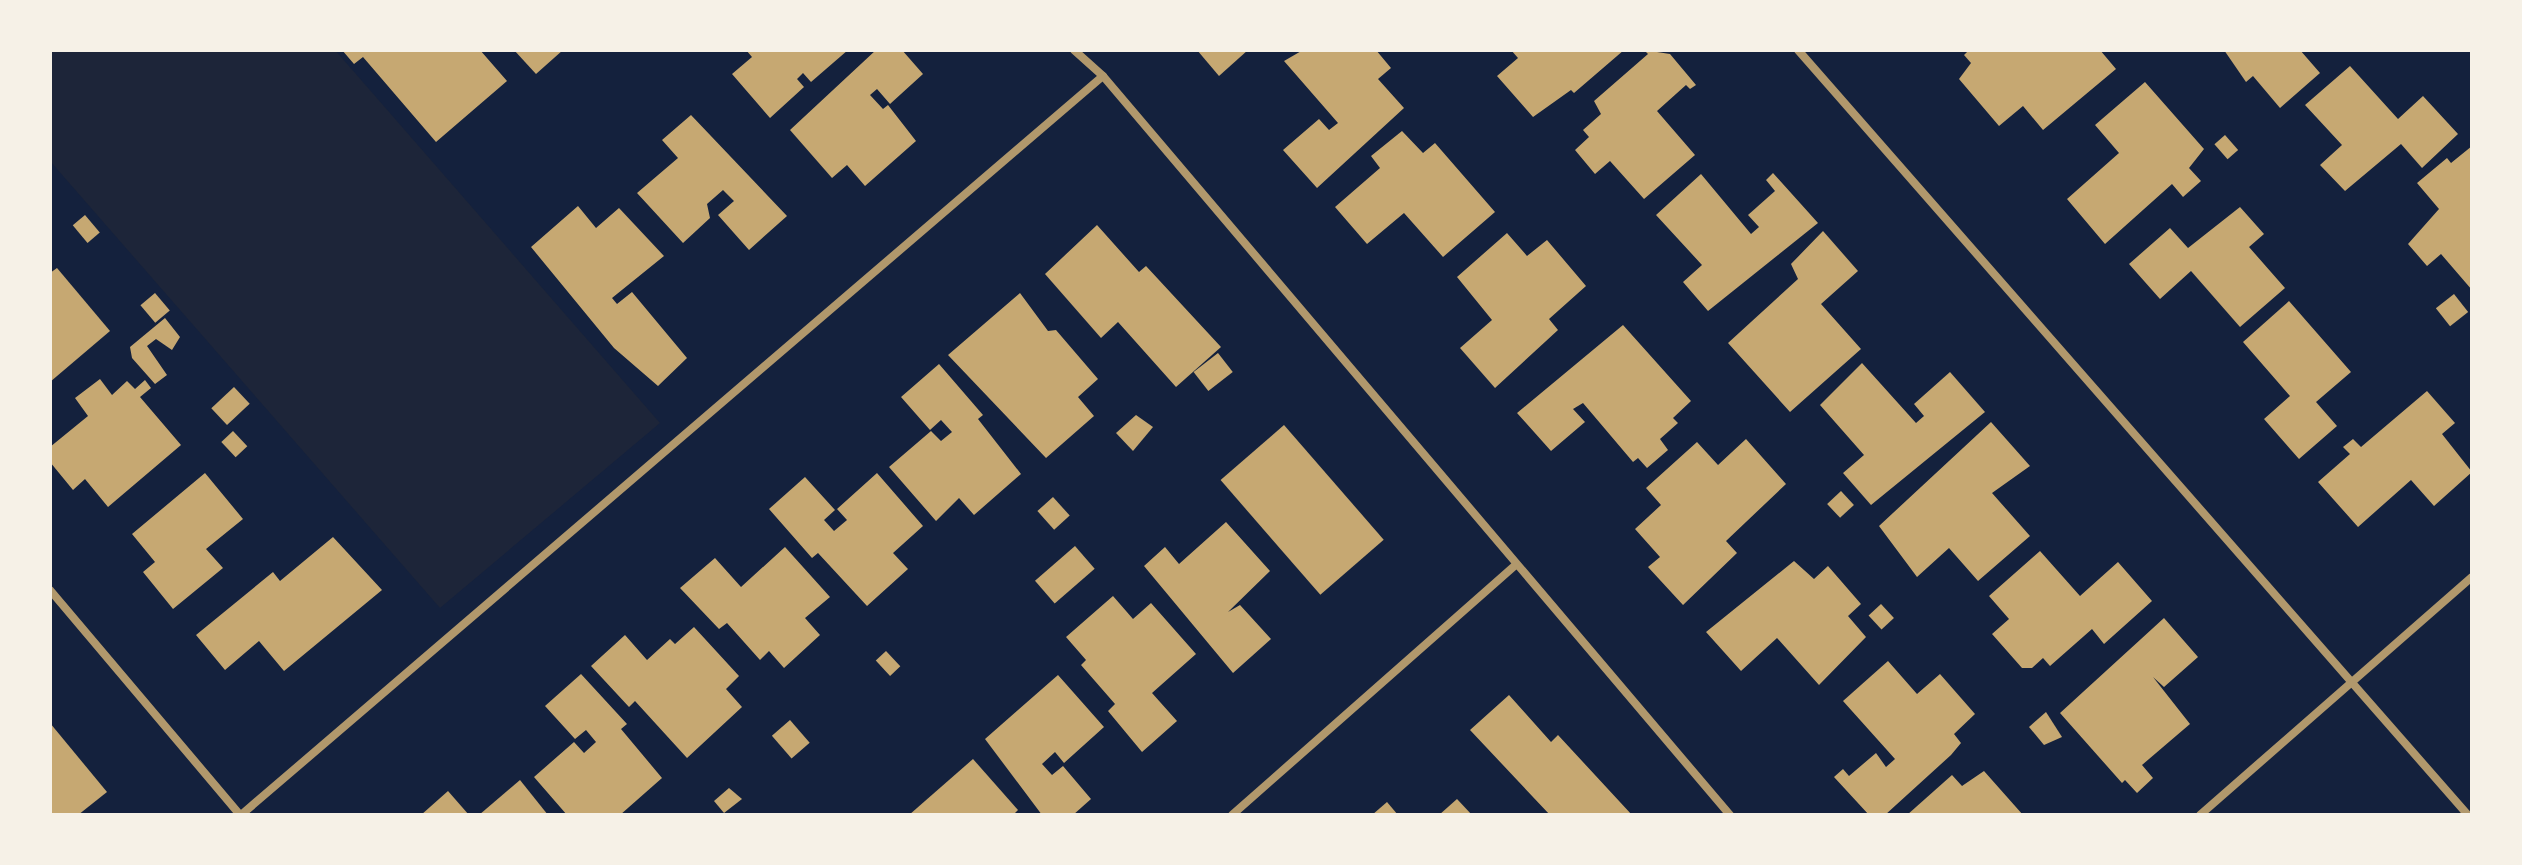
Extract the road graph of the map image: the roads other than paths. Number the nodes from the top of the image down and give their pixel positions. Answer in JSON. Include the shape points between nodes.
{"nodes":[{"id":1,"x":1074,"y":50,"type":"edge"},
{"id":2,"x":1798,"y":50,"type":"edge"},
{"id":3,"x":1103,"y":76,"type":"junction"},
{"id":4,"x":1516,"y":565,"type":"junction"},
{"id":5,"x":2472,"y":577,"type":"edge"},
{"id":6,"x":50,"y":590,"type":"edge"},
{"id":7,"x":2352,"y":682,"type":"junction"},
{"id":8,"x":240,"y":815,"type":"edge"},
{"id":9,"x":1232,"y":815,"type":"edge"},
{"id":10,"x":1730,"y":815,"type":"edge"},
{"id":11,"x":2200,"y":815,"type":"edge"},
{"id":12,"x":2468,"y":815,"type":"edge"}],
"edges":[{"from":1,"to":3,"type":"street"},
{"from":2,"to":7,"type":"street"},
{"from":3,"to":4,"type":"street"},
{"from":3,"to":8,"type":"street"},
{"from":4,"to":9,"type":"street"},
{"from":4,"to":10,"type":"street"},
{"from":5,"to":7,"type":"street"},
{"from":6,"to":8,"type":"street"},
{"from":7,"to":11,"type":"street"},
{"from":7,"to":12,"type":"street"}]}
